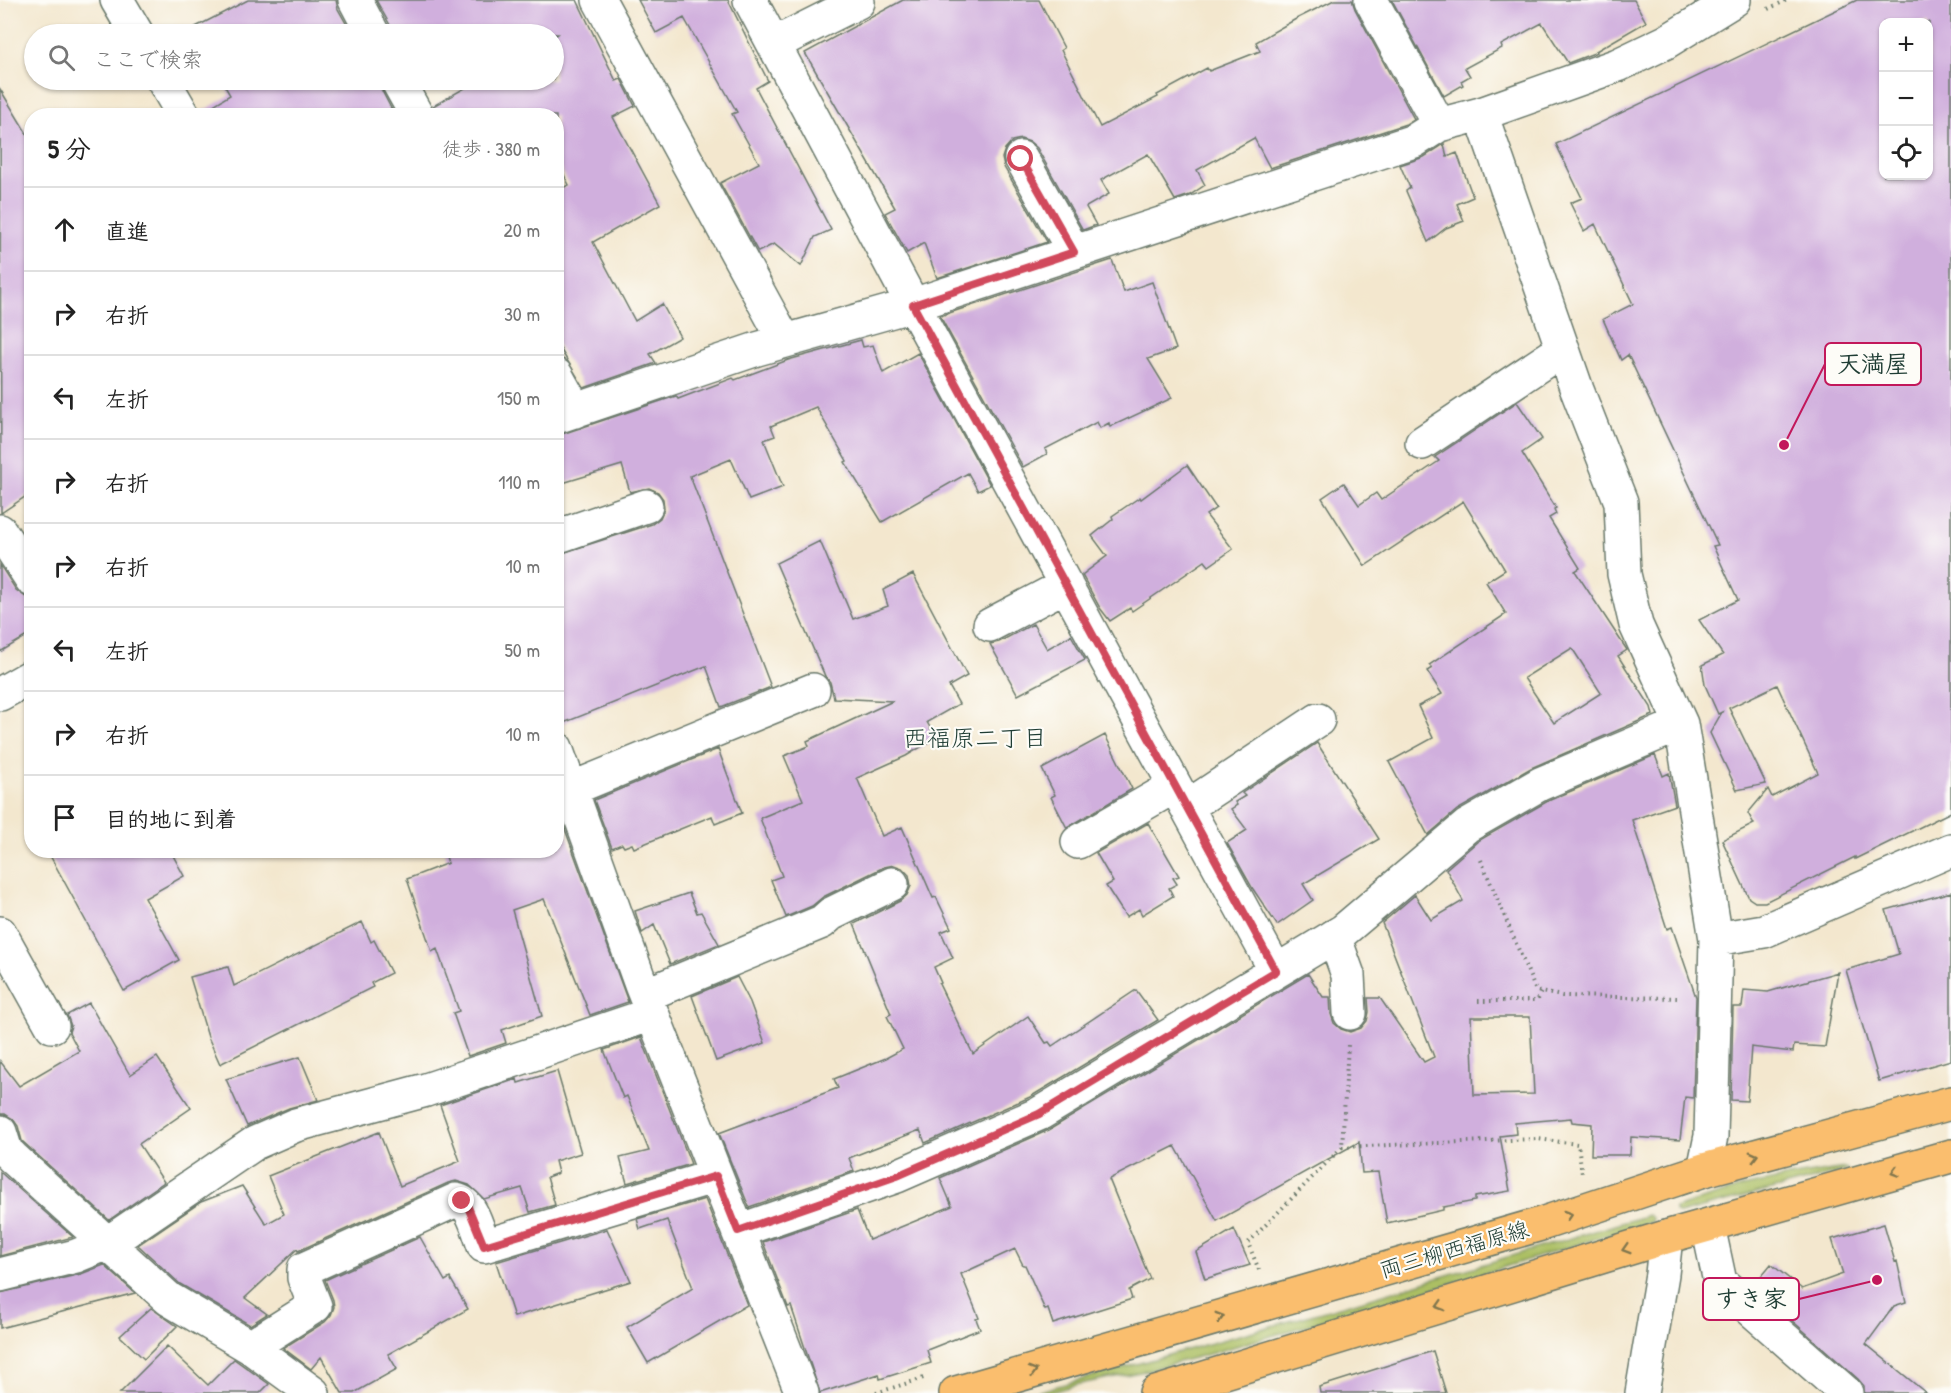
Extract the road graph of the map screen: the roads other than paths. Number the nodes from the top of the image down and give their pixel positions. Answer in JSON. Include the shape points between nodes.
{"nodes":[{"id":1,"x":117,"y":0,"type":"edge"},
{"id":2,"x":355,"y":0,"type":"edge"},
{"id":3,"x":599,"y":0,"type":"edge"},
{"id":4,"x":750,"y":0,"type":"edge"},
{"id":5,"x":1371,"y":0,"type":"edge"},
{"id":6,"x":1734,"y":0,"type":"edge"},
{"id":7,"x":858,"y":2,"type":"dead end"},
{"id":8,"x":131,"y":24,"type":"edge"},
{"id":9,"x":368,"y":24,"type":"edge"},
{"id":10,"x":774,"y":44,"type":"junction"},
{"id":11,"x":170,"y":90,"type":"edge"},
{"id":12,"x":403,"y":90,"type":"edge"},
{"id":13,"x":180,"y":108,"type":"edge"},
{"id":14,"x":413,"y":108,"type":"edge"},
{"id":15,"x":1480,"y":114,"type":"junction"},
{"id":16,"x":1439,"y":126,"type":"junction"},
{"id":17,"x":1021,"y":159,"type":"dead end"},
{"id":18,"x":1074,"y":252,"type":"junction"},
{"id":19,"x":913,"y":305,"type":"junction"},
{"id":20,"x":785,"y":341,"type":"junction"},
{"id":21,"x":1563,"y":348,"type":"junction"},
{"id":22,"x":566,"y":414,"type":"edge"},
{"id":23,"x":1422,"y":443,"type":"dead end"},
{"id":24,"x":646,"y":506,"type":"dead end"},
{"id":25,"x":0,"y":531,"type":"edge"},
{"id":26,"x":564,"y":534,"type":"edge"},
{"id":27,"x":24,"y":568,"type":"edge"},
{"id":28,"x":1066,"y":585,"type":"junction"},
{"id":29,"x":990,"y":626,"type":"dead end"},
{"id":30,"x":24,"y":680,"type":"edge"},
{"id":31,"x":813,"y":690,"type":"dead end"},
{"id":32,"x":0,"y":694,"type":"edge"},
{"id":33,"x":1318,"y":720,"type":"dead end"},
{"id":34,"x":1681,"y":724,"type":"junction"},
{"id":35,"x":564,"y":770,"type":"edge"},
{"id":36,"x":571,"y":789,"type":"junction"},
{"id":37,"x":1181,"y":796,"type":"junction"},
{"id":38,"x":1078,"y":842,"type":"dead end"},
{"id":39,"x":1951,"y":850,"type":"edge"},
{"id":40,"x":892,"y":885,"type":"dead end"},
{"id":41,"x":0,"y":933,"type":"edge"},
{"id":42,"x":1334,"y":936,"type":"junction"},
{"id":43,"x":1716,"y":939,"type":"junction"},
{"id":44,"x":1276,"y":971,"type":"junction"},
{"id":45,"x":648,"y":1004,"type":"junction"},
{"id":46,"x":1350,"y":1012,"type":"road end"},
{"id":47,"x":52,"y":1026,"type":"dead end"},
{"id":48,"x":1951,"y":1103,"type":"edge"},
{"id":49,"x":0,"y":1132,"type":"edge"},
{"id":50,"x":1951,"y":1156,"type":"edge"},
{"id":51,"x":1704,"y":1170,"type":"junction"},
{"id":52,"x":716,"y":1176,"type":"junction"},
{"id":53,"x":1708,"y":1226,"type":"junction"},
{"id":54,"x":738,"y":1231,"type":"junction"},
{"id":55,"x":1666,"y":1237,"type":"junction"},
{"id":56,"x":108,"y":1243,"type":"junction"},
{"id":57,"x":0,"y":1275,"type":"edge"},
{"id":58,"x":250,"y":1347,"type":"junction"},
{"id":59,"x":313,"y":1393,"type":"edge"},
{"id":60,"x":802,"y":1393,"type":"edge"},
{"id":61,"x":956,"y":1393,"type":"edge"},
{"id":62,"x":1156,"y":1393,"type":"edge"},
{"id":63,"x":1642,"y":1393,"type":"edge"},
{"id":64,"x":1846,"y":1393,"type":"edge"}],
"edges":[{"from":1,"to":8,"type":"street"},
{"from":2,"to":9,"type":"street"},
{"from":3,"to":20,"type":"street"},
{"from":4,"to":10,"type":"street"},
{"from":5,"to":16,"type":"street"},
{"from":6,"to":15,"type":"street","via":[[1666,42],[1618,65]]},
{"from":7,"to":10,"type":"street"},
{"from":10,"to":19,"type":"street"},
{"from":11,"to":13,"type":"street"},
{"from":12,"to":14,"type":"street"},
{"from":15,"to":16,"type":"street"},
{"from":15,"to":21,"type":"street"},
{"from":16,"to":18,"type":"street","via":[[1414,141]]},
{"from":17,"to":18,"type":"street"},
{"from":18,"to":19,"type":"street"},
{"from":19,"to":20,"type":"street"},
{"from":19,"to":28,"type":"street"},
{"from":20,"to":22,"type":"street"},
{"from":21,"to":23,"type":"street"},
{"from":21,"to":34,"type":"street","via":[[1621,502],[1624,574],[1636,625]]},
{"from":24,"to":26,"type":"street"},
{"from":25,"to":27,"type":"street"},
{"from":28,"to":29,"type":"street"},
{"from":28,"to":37,"type":"street"},
{"from":30,"to":32,"type":"street"},
{"from":31,"to":36,"type":"street"},
{"from":33,"to":37,"type":"street"},
{"from":34,"to":42,"type":"street","via":[[1540,784],[1467,826]]},
{"from":34,"to":43,"type":"street"},
{"from":35,"to":36,"type":"street"},
{"from":36,"to":45,"type":"street"},
{"from":37,"to":38,"type":"street"},
{"from":37,"to":44,"type":"street"},
{"from":39,"to":43,"type":"street","via":[[1764,931]]},
{"from":40,"to":45,"type":"street"},
{"from":41,"to":47,"type":"street"},
{"from":42,"to":44,"type":"street"},
{"from":42,"to":46,"type":"street","via":[[1348,975]]},
{"from":43,"to":51,"type":"street","via":[[1711,1136]]},
{"from":44,"to":54,"type":"street","via":[[1039,1114],[897,1176]]},
{"from":45,"to":52,"type":"street"},
{"from":45,"to":56,"type":"street","via":[[426,1090],[296,1125],[255,1143]]},
{"from":51,"to":48,"type":"main road","name":"両三柳西福原線","one_way":true},
{"from":49,"to":56,"type":"street","via":[[6,1151]]},
{"from":50,"to":53,"type":"main road","one_way":true},
{"from":61,"to":51,"type":"main road","name":"両三柳西福原線","one_way":true,"via":[[1541,1224]]},
{"from":52,"to":54,"type":"street"},
{"from":52,"to":58,"type":"street","via":[[484,1246],[468,1207],[456,1200],[304,1269],[315,1306]]},
{"from":53,"to":55,"type":"main road"},
{"from":53,"to":64,"type":"street","via":[[1720,1282]]},
{"from":54,"to":60,"type":"street"},
{"from":55,"to":62,"type":"main road","one_way":true},
{"from":55,"to":63,"type":"street"},
{"from":56,"to":57,"type":"street","via":[[75,1256]]},
{"from":56,"to":58,"type":"street","via":[[169,1299]]},
{"from":58,"to":59,"type":"street"}]}
